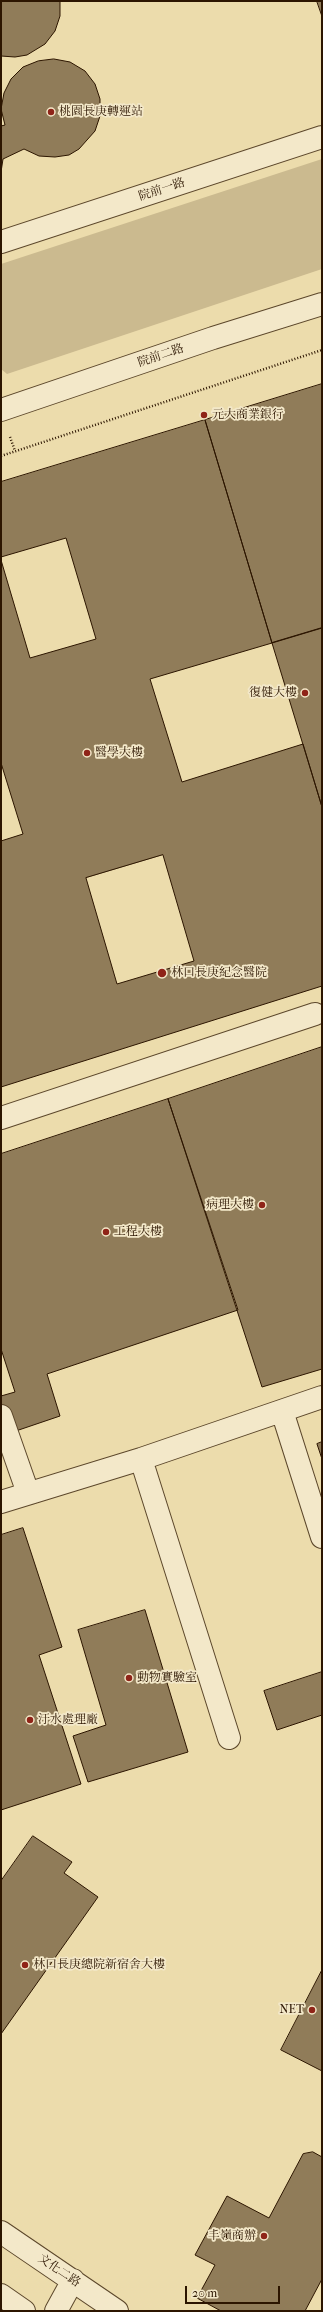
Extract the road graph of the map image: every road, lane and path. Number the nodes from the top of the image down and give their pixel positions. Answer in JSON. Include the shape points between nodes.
{"nodes":[{"id":1,"x":322,"y":137,"type":"edge"},
{"id":2,"x":1,"y":242,"type":"edge"},
{"id":3,"x":322,"y":304,"type":"edge"},
{"id":4,"x":322,"y":350,"type":"edge"},
{"id":5,"x":1,"y":410,"type":"edge"},
{"id":6,"x":1,"y":456,"type":"edge"},
{"id":7,"x":315,"y":1014,"type":"dead end"},
{"id":8,"x":1,"y":1118,"type":"edge"},
{"id":9,"x":322,"y":1397,"type":"edge"},
{"id":10,"x":282,"y":1410,"type":"junction"},
{"id":11,"x":1,"y":1416,"type":"edge"},
{"id":12,"x":140,"y":1459,"type":"junction"},
{"id":13,"x":28,"y":1493,"type":"junction"},
{"id":14,"x":1,"y":1502,"type":"edge"},
{"id":15,"x":322,"y":1537,"type":"edge"},
{"id":16,"x":229,"y":1738,"type":"dead end"},
{"id":17,"x":1,"y":2232,"type":"edge"},
{"id":18,"x":73,"y":2280,"type":"junction"},
{"id":19,"x":1,"y":2295,"type":"edge"},
{"id":20,"x":24,"y":2311,"type":"edge"},
{"id":21,"x":56,"y":2311,"type":"edge"},
{"id":22,"x":117,"y":2311,"type":"edge"}],
"edges":[{"from":1,"to":2,"type":"street","name":"院前一路"},
{"from":3,"to":5,"type":"street","name":"院前二路"},
{"from":4,"to":6,"type":"path"},
{"from":7,"to":8,"type":"street"},
{"from":9,"to":10,"type":"street"},
{"from":10,"to":12,"type":"street"},
{"from":10,"to":15,"type":"street"},
{"from":11,"to":13,"type":"street"},
{"from":12,"to":13,"type":"street"},
{"from":12,"to":16,"type":"street"},
{"from":13,"to":14,"type":"street"},
{"from":17,"to":18,"type":"street","name":"文化二路"},
{"from":18,"to":21,"type":"street"},
{"from":18,"to":22,"type":"street","name":"文化二路"},
{"from":19,"to":20,"type":"street"}]}
